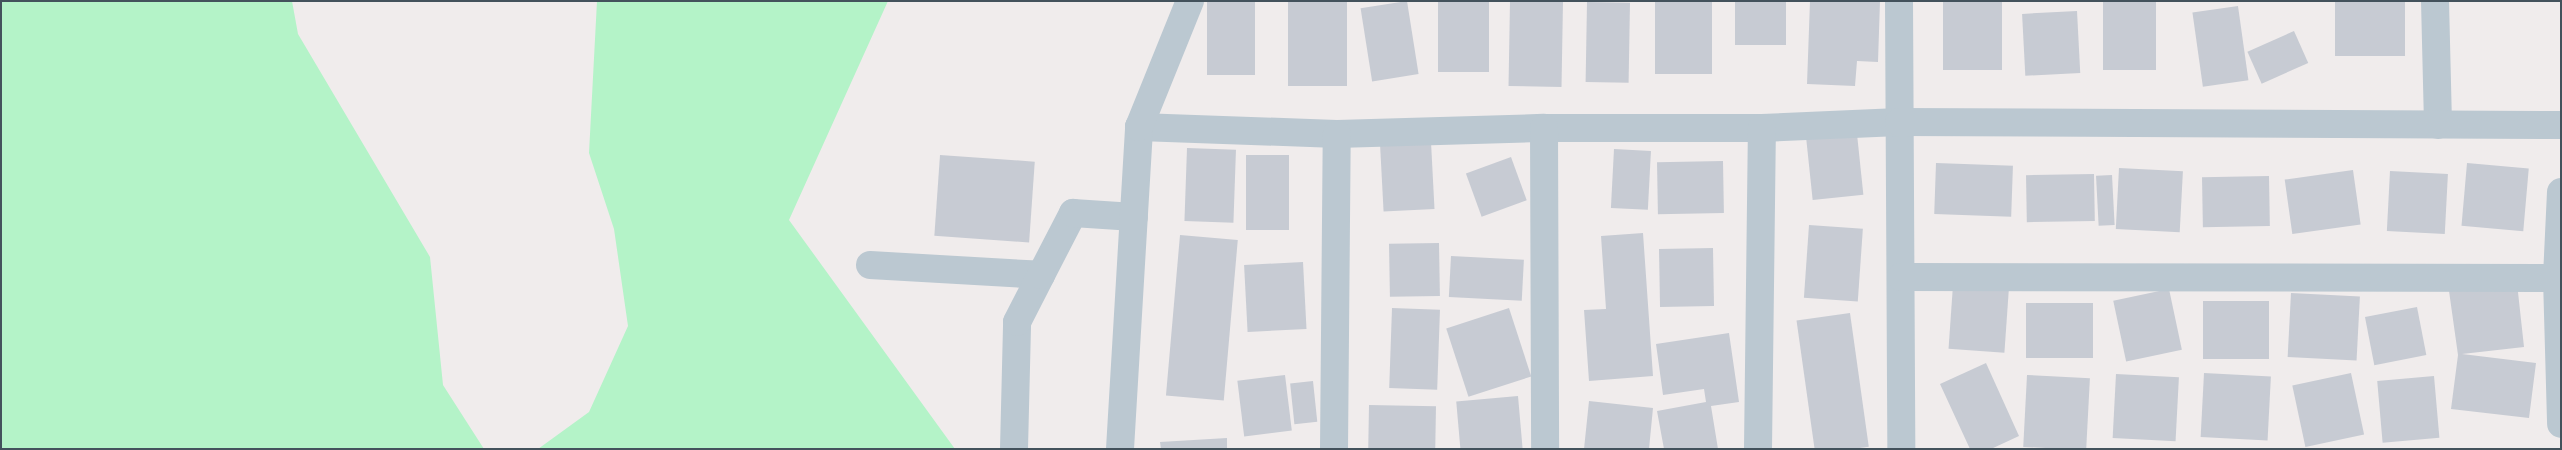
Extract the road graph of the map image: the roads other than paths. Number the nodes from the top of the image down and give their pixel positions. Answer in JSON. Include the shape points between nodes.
{"nodes":[{"id":1,"x":1190,"y":1,"type":"edge"},
{"id":2,"x":1899,"y":1,"type":"edge"},
{"id":3,"x":2435,"y":1,"type":"edge"},
{"id":4,"x":1899,"y":122,"type":"junction"},
{"id":5,"x":2438,"y":125,"type":"junction"},
{"id":6,"x":2561,"y":125,"type":"edge"},
{"id":7,"x":1139,"y":127,"type":"junction"},
{"id":8,"x":1544,"y":128,"type":"junction"},
{"id":9,"x":1762,"y":128,"type":"junction"},
{"id":10,"x":1337,"y":134,"type":"junction"},
{"id":11,"x":2561,"y":192,"type":"edge"},
{"id":12,"x":1134,"y":217,"type":"junction"},
{"id":13,"x":870,"y":265,"type":"dead end"},
{"id":14,"x":1041,"y":276,"type":"junction"},
{"id":15,"x":1901,"y":277,"type":"junction"},
{"id":16,"x":2557,"y":278,"type":"junction"},
{"id":17,"x":2561,"y":424,"type":"edge"},
{"id":18,"x":1014,"y":449,"type":"edge"},
{"id":19,"x":1120,"y":449,"type":"edge"},
{"id":20,"x":1334,"y":449,"type":"edge"},
{"id":21,"x":1545,"y":449,"type":"edge"},
{"id":22,"x":1758,"y":449,"type":"edge"},
{"id":23,"x":1901,"y":449,"type":"edge"}],
"edges":[{"from":1,"to":7,"type":"street"},
{"from":2,"to":4,"type":"street"},
{"from":3,"to":5,"type":"street"},
{"from":4,"to":5,"type":"street"},
{"from":4,"to":9,"type":"street"},
{"from":4,"to":15,"type":"street"},
{"from":5,"to":6,"type":"street"},
{"from":7,"to":10,"type":"street"},
{"from":7,"to":12,"type":"street"},
{"from":8,"to":9,"type":"street"},
{"from":8,"to":10,"type":"street"},
{"from":8,"to":21,"type":"street"},
{"from":9,"to":22,"type":"street"},
{"from":10,"to":20,"type":"street"},
{"from":11,"to":16,"type":"street"},
{"from":12,"to":14,"type":"street","via":[[1074,213]]},
{"from":12,"to":19,"type":"street"},
{"from":13,"to":14,"type":"street"},
{"from":14,"to":18,"type":"street","via":[[1017,322]]},
{"from":15,"to":16,"type":"street"},
{"from":15,"to":23,"type":"street"},
{"from":16,"to":17,"type":"street"}]}
